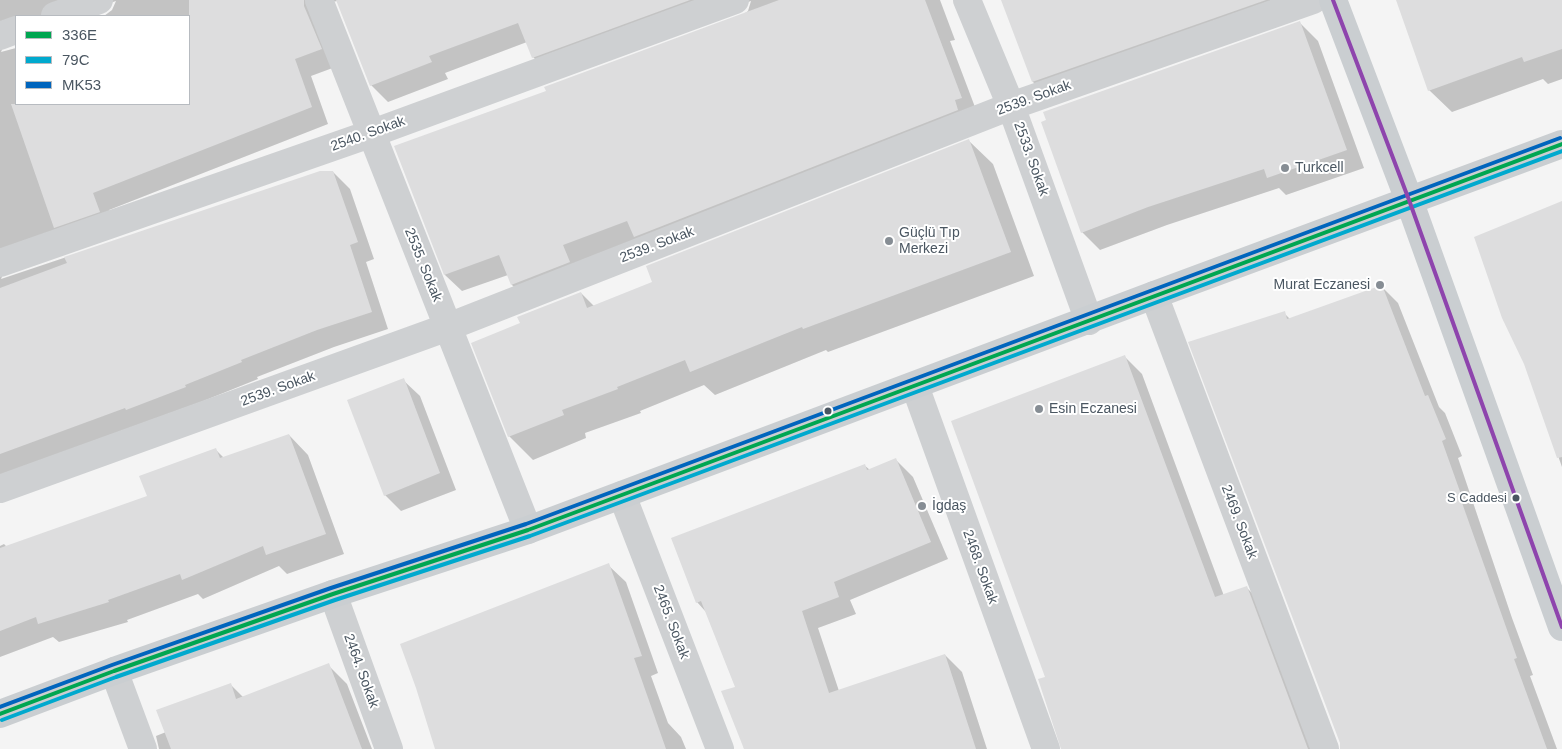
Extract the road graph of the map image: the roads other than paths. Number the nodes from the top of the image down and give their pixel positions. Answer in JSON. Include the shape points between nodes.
{"nodes":[{"id":1,"x":99,"y":0,"type":"edge"},
{"id":2,"x":319,"y":0,"type":"edge"},
{"id":3,"x":735,"y":0,"type":"edge"},
{"id":4,"x":967,"y":0,"type":"edge"},
{"id":5,"x":1312,"y":0,"type":"edge"},
{"id":6,"x":1333,"y":0,"type":"edge"},
{"id":7,"x":58,"y":15,"type":"edge"},
{"id":8,"x":15,"y":30,"type":"edge"},
{"id":9,"x":0,"y":36,"type":"edge"},
{"id":10,"x":1012,"y":106,"type":"junction"},
{"id":11,"x":370,"y":134,"type":"junction"},
{"id":12,"x":1562,"y":144,"type":"edge"},
{"id":13,"x":1409,"y":200,"type":"junction"},
{"id":14,"x":0,"y":264,"type":"edge"},
{"id":15,"x":1154,"y":295,"type":"junction"},
{"id":16,"x":1088,"y":321,"type":"junction"},
{"id":17,"x":448,"y":327,"type":"junction"},
{"id":18,"x":915,"y":386,"type":"junction"},
{"id":19,"x":0,"y":489,"type":"edge"},
{"id":20,"x":622,"y":496,"type":"junction"},
{"id":21,"x":528,"y":530,"type":"junction"},
{"id":22,"x":333,"y":594,"type":"junction"},
{"id":23,"x":1562,"y":627,"type":"edge"},
{"id":24,"x":114,"y":671,"type":"junction"},
{"id":25,"x":0,"y":714,"type":"edge"},
{"id":26,"x":144,"y":749,"type":"edge"},
{"id":27,"x":389,"y":749,"type":"edge"},
{"id":28,"x":720,"y":749,"type":"edge"},
{"id":29,"x":1046,"y":749,"type":"edge"},
{"id":30,"x":1325,"y":749,"type":"edge"}],
"edges":[{"from":1,"to":7,"type":"street"},
{"from":2,"to":11,"type":"street","name":"2535. Sokak"},
{"from":3,"to":11,"type":"street","name":"2540. Sokak"},
{"from":4,"to":10,"type":"street","name":"2533. Sokak"},
{"from":5,"to":10,"type":"street","name":"2539. Sokak"},
{"from":6,"to":13,"type":"main road"},
{"from":8,"to":9,"type":"street"},
{"from":10,"to":16,"type":"street","name":"2533. Sokak"},
{"from":10,"to":17,"type":"street","name":"2539. Sokak"},
{"from":11,"to":14,"type":"street","name":"2540. Sokak"},
{"from":11,"to":17,"type":"street","name":"2535. Sokak"},
{"from":12,"to":13,"type":"main road"},
{"from":13,"to":15,"type":"main road"},
{"from":13,"to":23,"type":"main road"},
{"from":15,"to":16,"type":"main road"},
{"from":15,"to":30,"type":"street","name":"2469. Sokak"},
{"from":16,"to":18,"type":"main road"},
{"from":17,"to":19,"type":"street","name":"2539. Sokak"},
{"from":17,"to":21,"type":"street","name":"2535. Sokak"},
{"from":18,"to":20,"type":"main road"},
{"from":18,"to":29,"type":"street","name":"2468. Sokak"},
{"from":20,"to":21,"type":"main road"},
{"from":20,"to":28,"type":"street","name":"2465. Sokak"},
{"from":21,"to":22,"type":"main road"},
{"from":22,"to":24,"type":"main road"},
{"from":22,"to":27,"type":"street","name":"2464. Sokak"},
{"from":24,"to":25,"type":"main road"},
{"from":24,"to":26,"type":"street"}]}
